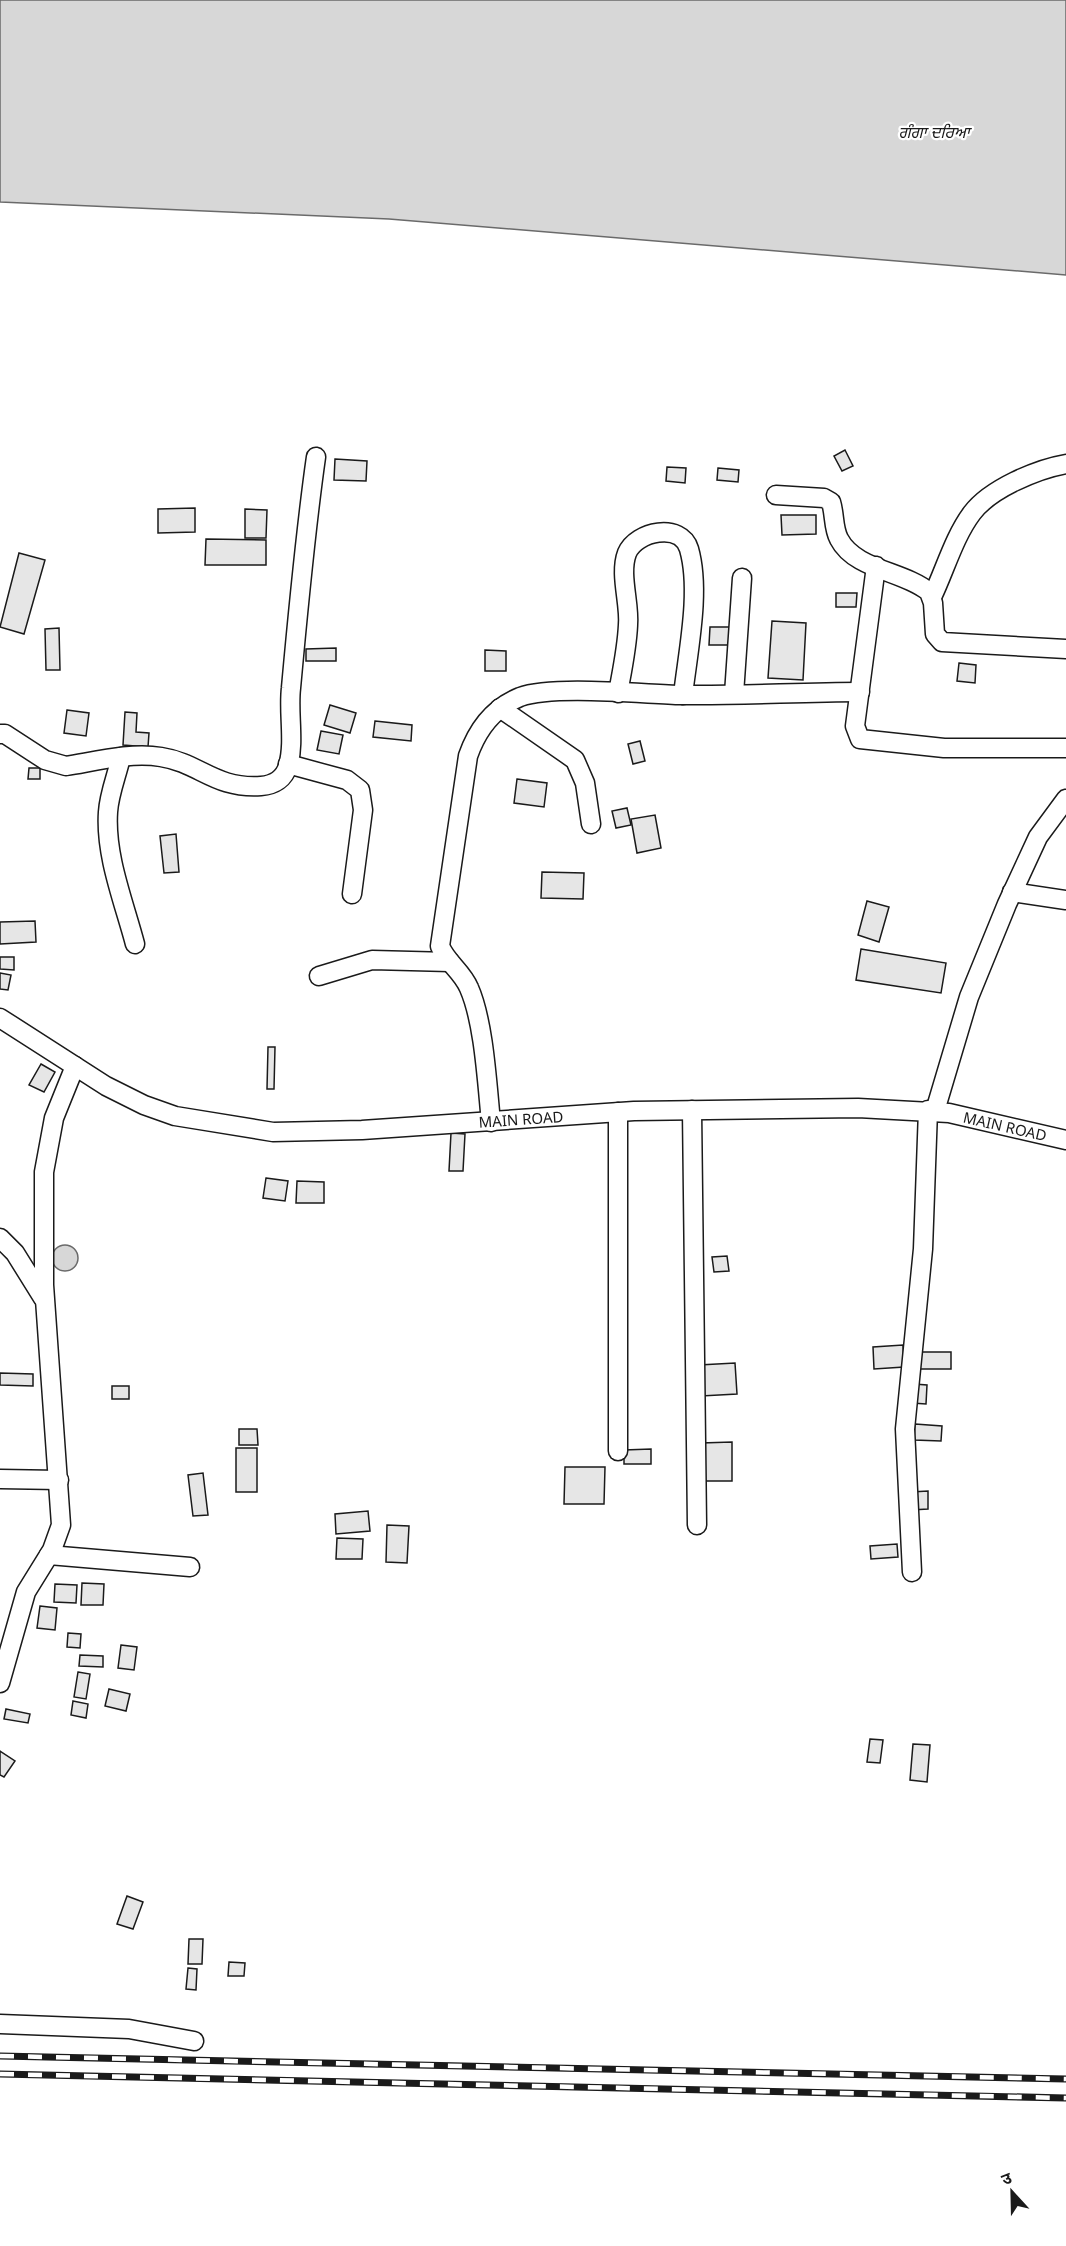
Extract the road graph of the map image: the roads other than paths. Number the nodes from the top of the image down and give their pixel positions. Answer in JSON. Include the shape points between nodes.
{"nodes":[{"id":1,"x":316,"y":457,"type":"dead end"},
{"id":2,"x":1066,"y":464,"type":"edge"},
{"id":3,"x":776,"y":495,"type":"dead end"},
{"id":4,"x":876,"y":566,"type":"junction"},
{"id":5,"x":742,"y":578,"type":"dead end"},
{"id":6,"x":932,"y":597,"type":"junction"},
{"id":7,"x":1066,"y":649,"type":"edge"},
{"id":8,"x":860,"y":692,"type":"junction"},
{"id":9,"x":618,"y":693,"type":"junction"},
{"id":10,"x":734,"y":694,"type":"junction"},
{"id":11,"x":683,"y":695,"type":"junction"},
{"id":12,"x":500,"y":708,"type":"junction"},
{"id":13,"x":0,"y":734,"type":"edge"},
{"id":14,"x":1066,"y":748,"type":"edge"},
{"id":15,"x":121,"y":758,"type":"junction"},
{"id":16,"x":288,"y":764,"type":"junction"},
{"id":17,"x":1066,"y":799,"type":"edge"},
{"id":18,"x":591,"y":824,"type":"dead end"},
{"id":19,"x":1012,"y":892,"type":"junction"},
{"id":20,"x":352,"y":894,"type":"dead end"},
{"id":21,"x":1066,"y":900,"type":"edge"},
{"id":22,"x":135,"y":944,"type":"dead end"},
{"id":23,"x":450,"y":962,"type":"junction"},
{"id":24,"x":319,"y":976,"type":"dead end"},
{"id":25,"x":0,"y":1018,"type":"edge"},
{"id":26,"x":75,"y":1066,"type":"junction"},
{"id":27,"x":692,"y":1110,"type":"junction"},
{"id":28,"x":931,"y":1110,"type":"junction"},
{"id":29,"x":618,"y":1112,"type":"junction"},
{"id":30,"x":491,"y":1122,"type":"junction"},
{"id":31,"x":1066,"y":1140,"type":"edge"},
{"id":32,"x":0,"y":1238,"type":"edge"},
{"id":33,"x":45,"y":1302,"type":"junction"},
{"id":34,"x":618,"y":1451,"type":"dead end"},
{"id":35,"x":0,"y":1479,"type":"edge"},
{"id":36,"x":59,"y":1480,"type":"junction"},
{"id":37,"x":697,"y":1526,"type":"dead end"},
{"id":38,"x":48,"y":1555,"type":"junction"},
{"id":39,"x":189,"y":1567,"type":"dead end"},
{"id":40,"x":912,"y":1572,"type":"dead end"},
{"id":41,"x":0,"y":1683,"type":"edge"},
{"id":42,"x":0,"y":2024,"type":"edge"},
{"id":43,"x":194,"y":2041,"type":"dead end"}],
"edges":[{"from":1,"to":16,"type":"street","via":[[291,689]]},
{"from":2,"to":6,"type":"street","via":[[1024,477],[981,503],[965,523]]},
{"from":3,"to":4,"type":"street","via":[[828,500],[843,546]]},
{"from":4,"to":6,"type":"street","via":[[920,586]]},
{"from":4,"to":8,"type":"street"},
{"from":5,"to":10,"type":"street"},
{"from":6,"to":7,"type":"street","via":[[933,629],[942,642]]},
{"from":8,"to":10,"type":"street"},
{"from":8,"to":14,"type":"street","via":[[856,732],[864,741],[944,748]]},
{"from":9,"to":11,"type":"street"},
{"from":9,"to":11,"type":"street","via":[[629,623],[626,556],[638,538],[657,533],[681,536],[690,558],[692,619]]},
{"from":9,"to":12,"type":"street","via":[[532,694]]},
{"from":10,"to":11,"type":"street"},
{"from":12,"to":18,"type":"street","via":[[575,760],[585,783]]},
{"from":12,"to":23,"type":"street","via":[[479,730],[468,756],[440,936],[443,954]]},
{"from":13,"to":15,"type":"street","via":[[56,765]]},
{"from":15,"to":16,"type":"street","via":[[162,757],[225,783],[246,786],[276,782]]},
{"from":15,"to":22,"type":"street","via":[[108,809],[108,828]]},
{"from":16,"to":20,"type":"street","via":[[347,780],[360,790],[363,810]]},
{"from":17,"to":19,"type":"street","via":[[1038,837]]},
{"from":19,"to":21,"type":"street"},
{"from":19,"to":28,"type":"street","via":[[969,997]]},
{"from":23,"to":24,"type":"street","via":[[372,960]]},
{"from":23,"to":30,"type":"street","via":[[463,976],[474,1000]]},
{"from":25,"to":26,"type":"street","name":"MAIN ROAD"},
{"from":26,"to":30,"type":"street","name":"MAIN ROAD","via":[[144,1106],[174,1116],[273,1132]]},
{"from":26,"to":33,"type":"street","via":[[54,1118],[44,1172]]},
{"from":27,"to":28,"type":"street","name":"MAIN ROAD"},
{"from":27,"to":29,"type":"street","name":"MAIN ROAD"},
{"from":27,"to":37,"type":"street"},
{"from":28,"to":31,"type":"street","name":"MAIN ROAD"},
{"from":28,"to":40,"type":"street","via":[[923,1249],[905,1429]]},
{"from":29,"to":30,"type":"street","name":"MAIN ROAD"},
{"from":29,"to":34,"type":"street"},
{"from":32,"to":33,"type":"street","via":[[20,1260]]},
{"from":33,"to":36,"type":"street"},
{"from":35,"to":36,"type":"street"},
{"from":36,"to":38,"type":"street","via":[[61,1525]]},
{"from":38,"to":39,"type":"street"},
{"from":38,"to":41,"type":"street","via":[[26,1592]]},
{"from":42,"to":43,"type":"street","via":[[129,2029]]}]}
